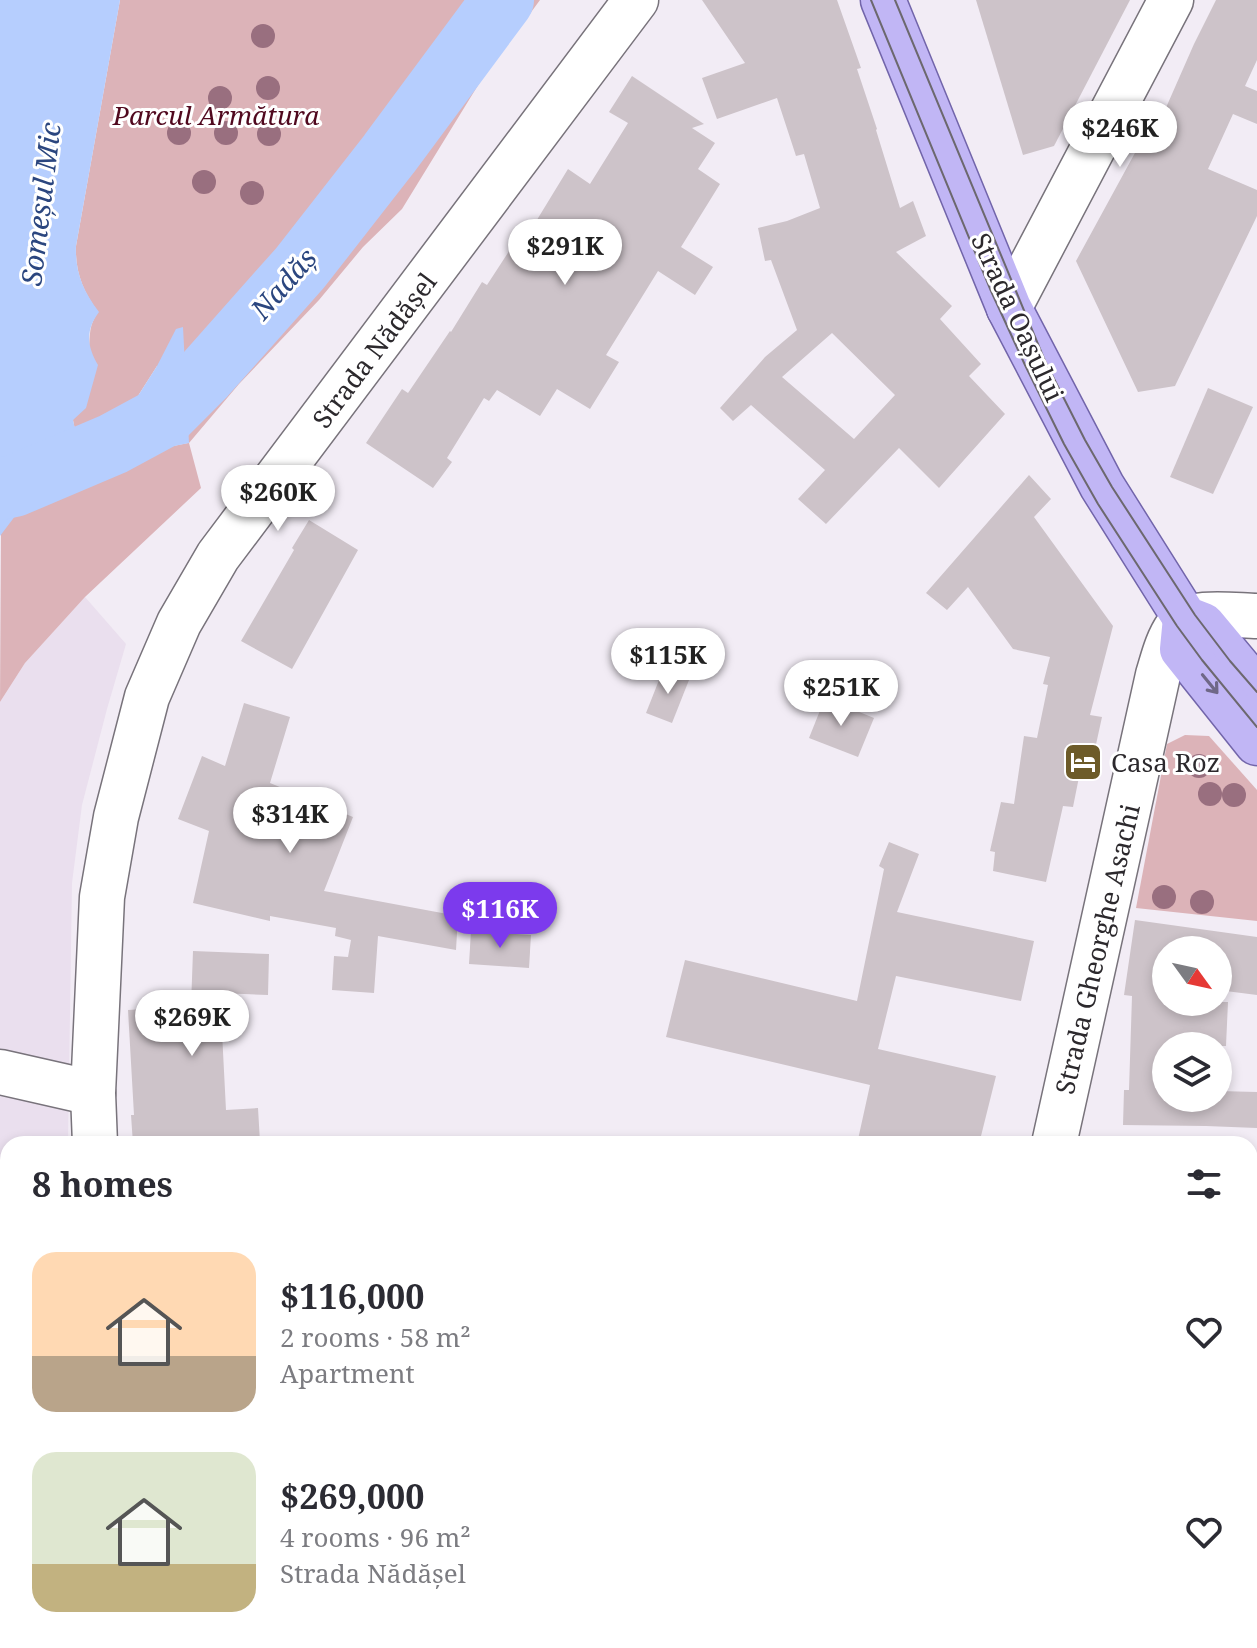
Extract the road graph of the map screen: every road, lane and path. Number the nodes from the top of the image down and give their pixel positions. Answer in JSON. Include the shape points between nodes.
{"nodes":[{"id":1,"x":636,"y":0,"type":"edge"},
{"id":2,"x":883,"y":0,"type":"edge"},
{"id":3,"x":1171,"y":0,"type":"edge"},
{"id":4,"x":1009,"y":308,"type":"junction"},
{"id":5,"x":1257,"y":616,"type":"edge"},
{"id":6,"x":1185,"y":618,"type":"junction"},
{"id":7,"x":1257,"y":690,"type":"edge"},
{"id":8,"x":1257,"y":743,"type":"edge"},
{"id":9,"x":0,"y":1072,"type":"edge"},
{"id":10,"x":93,"y":1093,"type":"junction"},
{"id":11,"x":95,"y":1136,"type":"edge"},
{"id":12,"x":1056,"y":1136,"type":"edge"}],
"edges":[{"from":1,"to":10,"type":"street","name":"Strada Nădășel","via":[[218,556],[179,623],[147,697],[116,817],[102,897]]},
{"from":2,"to":4,"type":"main road","name":"Strada Oașului"},
{"from":3,"to":4,"type":"street"},
{"from":4,"to":6,"type":"main road","name":"Strada Oașului","via":[[1102,486]]},
{"from":5,"to":6,"type":"street"},
{"from":6,"to":7,"type":"main road","name":"Strada Oașului","via":[[1203,625]]},
{"from":6,"to":8,"type":"main road","name":"Strada Oașului","one_way":true,"via":[[1182,649]]},
{"from":6,"to":12,"type":"street","name":"Strada Gheorghe Asachi","via":[[1158,675]]},
{"from":9,"to":10,"type":"street"},
{"from":10,"to":11,"type":"street","name":"Strada Nădășel"}]}
